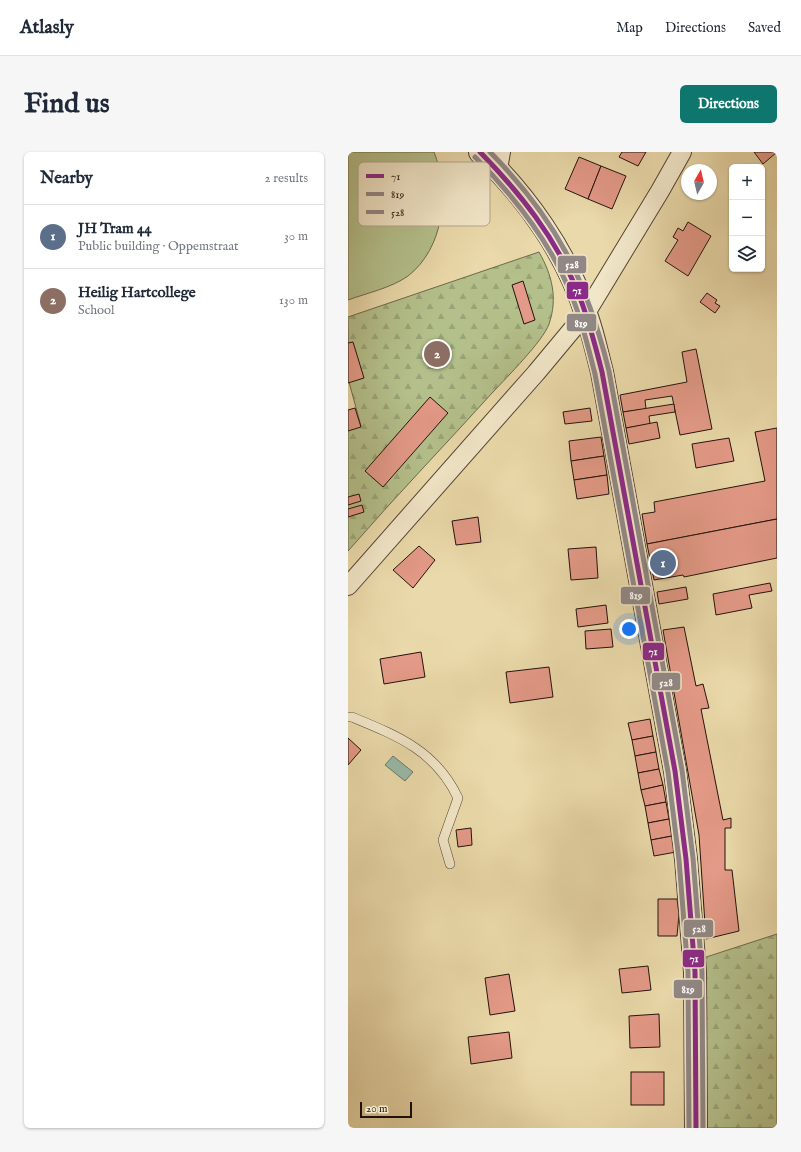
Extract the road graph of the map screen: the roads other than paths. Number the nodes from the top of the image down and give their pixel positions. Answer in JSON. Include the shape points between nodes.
{"nodes":[{"id":1,"x":480,"y":152,"type":"edge"},
{"id":2,"x":682,"y":152,"type":"edge"},
{"id":3,"x":499,"y":160,"type":"edge"},
{"id":4,"x":586,"y":313,"type":"junction"},
{"id":5,"x":349,"y":584,"type":"edge"},
{"id":6,"x":348,"y":717,"type":"edge"},
{"id":7,"x":450,"y":864,"type":"dead end"},
{"id":8,"x":696,"y":1128,"type":"edge"}],
"edges":[{"from":1,"to":3,"type":"street"},
{"from":2,"to":4,"type":"street"},
{"from":3,"to":4,"type":"street","via":[[561,256]]},
{"from":4,"to":5,"type":"street"},
{"from":4,"to":8,"type":"street","via":[[602,372],[675,771],[686,859],[695,972]]},
{"from":6,"to":7,"type":"lane","via":[[387,732],[425,753],[450,781],[458,798],[443,840]]}]}
